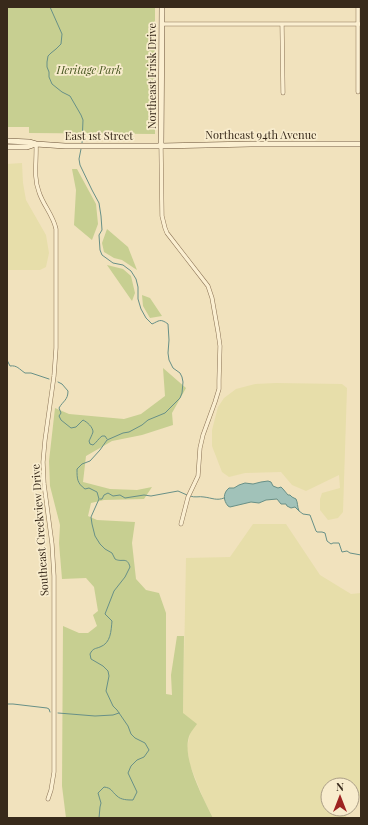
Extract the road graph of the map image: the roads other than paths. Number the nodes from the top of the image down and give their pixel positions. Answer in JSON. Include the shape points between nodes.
{"nodes":[{"id":1,"x":162,"y":7,"type":"edge"},
{"id":2,"x":358,"y":7,"type":"edge"},
{"id":3,"x":162,"y":24,"type":"junction"},
{"id":4,"x":282,"y":24,"type":"junction"},
{"id":5,"x":360,"y":24,"type":"edge"},
{"id":6,"x":358,"y":92,"type":"dead end"},
{"id":7,"x":283,"y":93,"type":"dead end"},
{"id":8,"x":7,"y":141,"type":"edge"},
{"id":9,"x":36,"y":144,"type":"junction"},
{"id":10,"x":361,"y":144,"type":"edge"},
{"id":11,"x":162,"y":146,"type":"junction"},
{"id":12,"x":7,"y":147,"type":"edge"},
{"id":13,"x":181,"y":524,"type":"dead end"},
{"id":14,"x":48,"y":799,"type":"dead end"}],
"edges":[{"from":1,"to":3,"type":"main road","name":"Northeast Frisk Drive"},
{"from":2,"to":5,"type":"street"},
{"from":3,"to":4,"type":"street"},
{"from":3,"to":11,"type":"main road","name":"Northeast Frisk Drive"},
{"from":4,"to":5,"type":"street"},
{"from":4,"to":7,"type":"street"},
{"from":5,"to":6,"type":"street"},
{"from":8,"to":9,"type":"main road","name":"East 1st Street"},
{"from":9,"to":11,"type":"main road","name":"East 1st Street"},
{"from":9,"to":12,"type":"main road","name":"East 1st Street","via":[[27,147]]},
{"from":9,"to":14,"type":"street","name":"Southeast Creekview Drive","via":[[37,186],[56,229],[56,348],[43,462],[54,576],[54,772]]},
{"from":10,"to":11,"type":"main road","name":"Northeast 94th Avenue"},
{"from":11,"to":13,"type":"street","via":[[162,216],[165,228],[208,286],[220,346],[220,380],[200,448],[198,476],[188,497]]}]}
